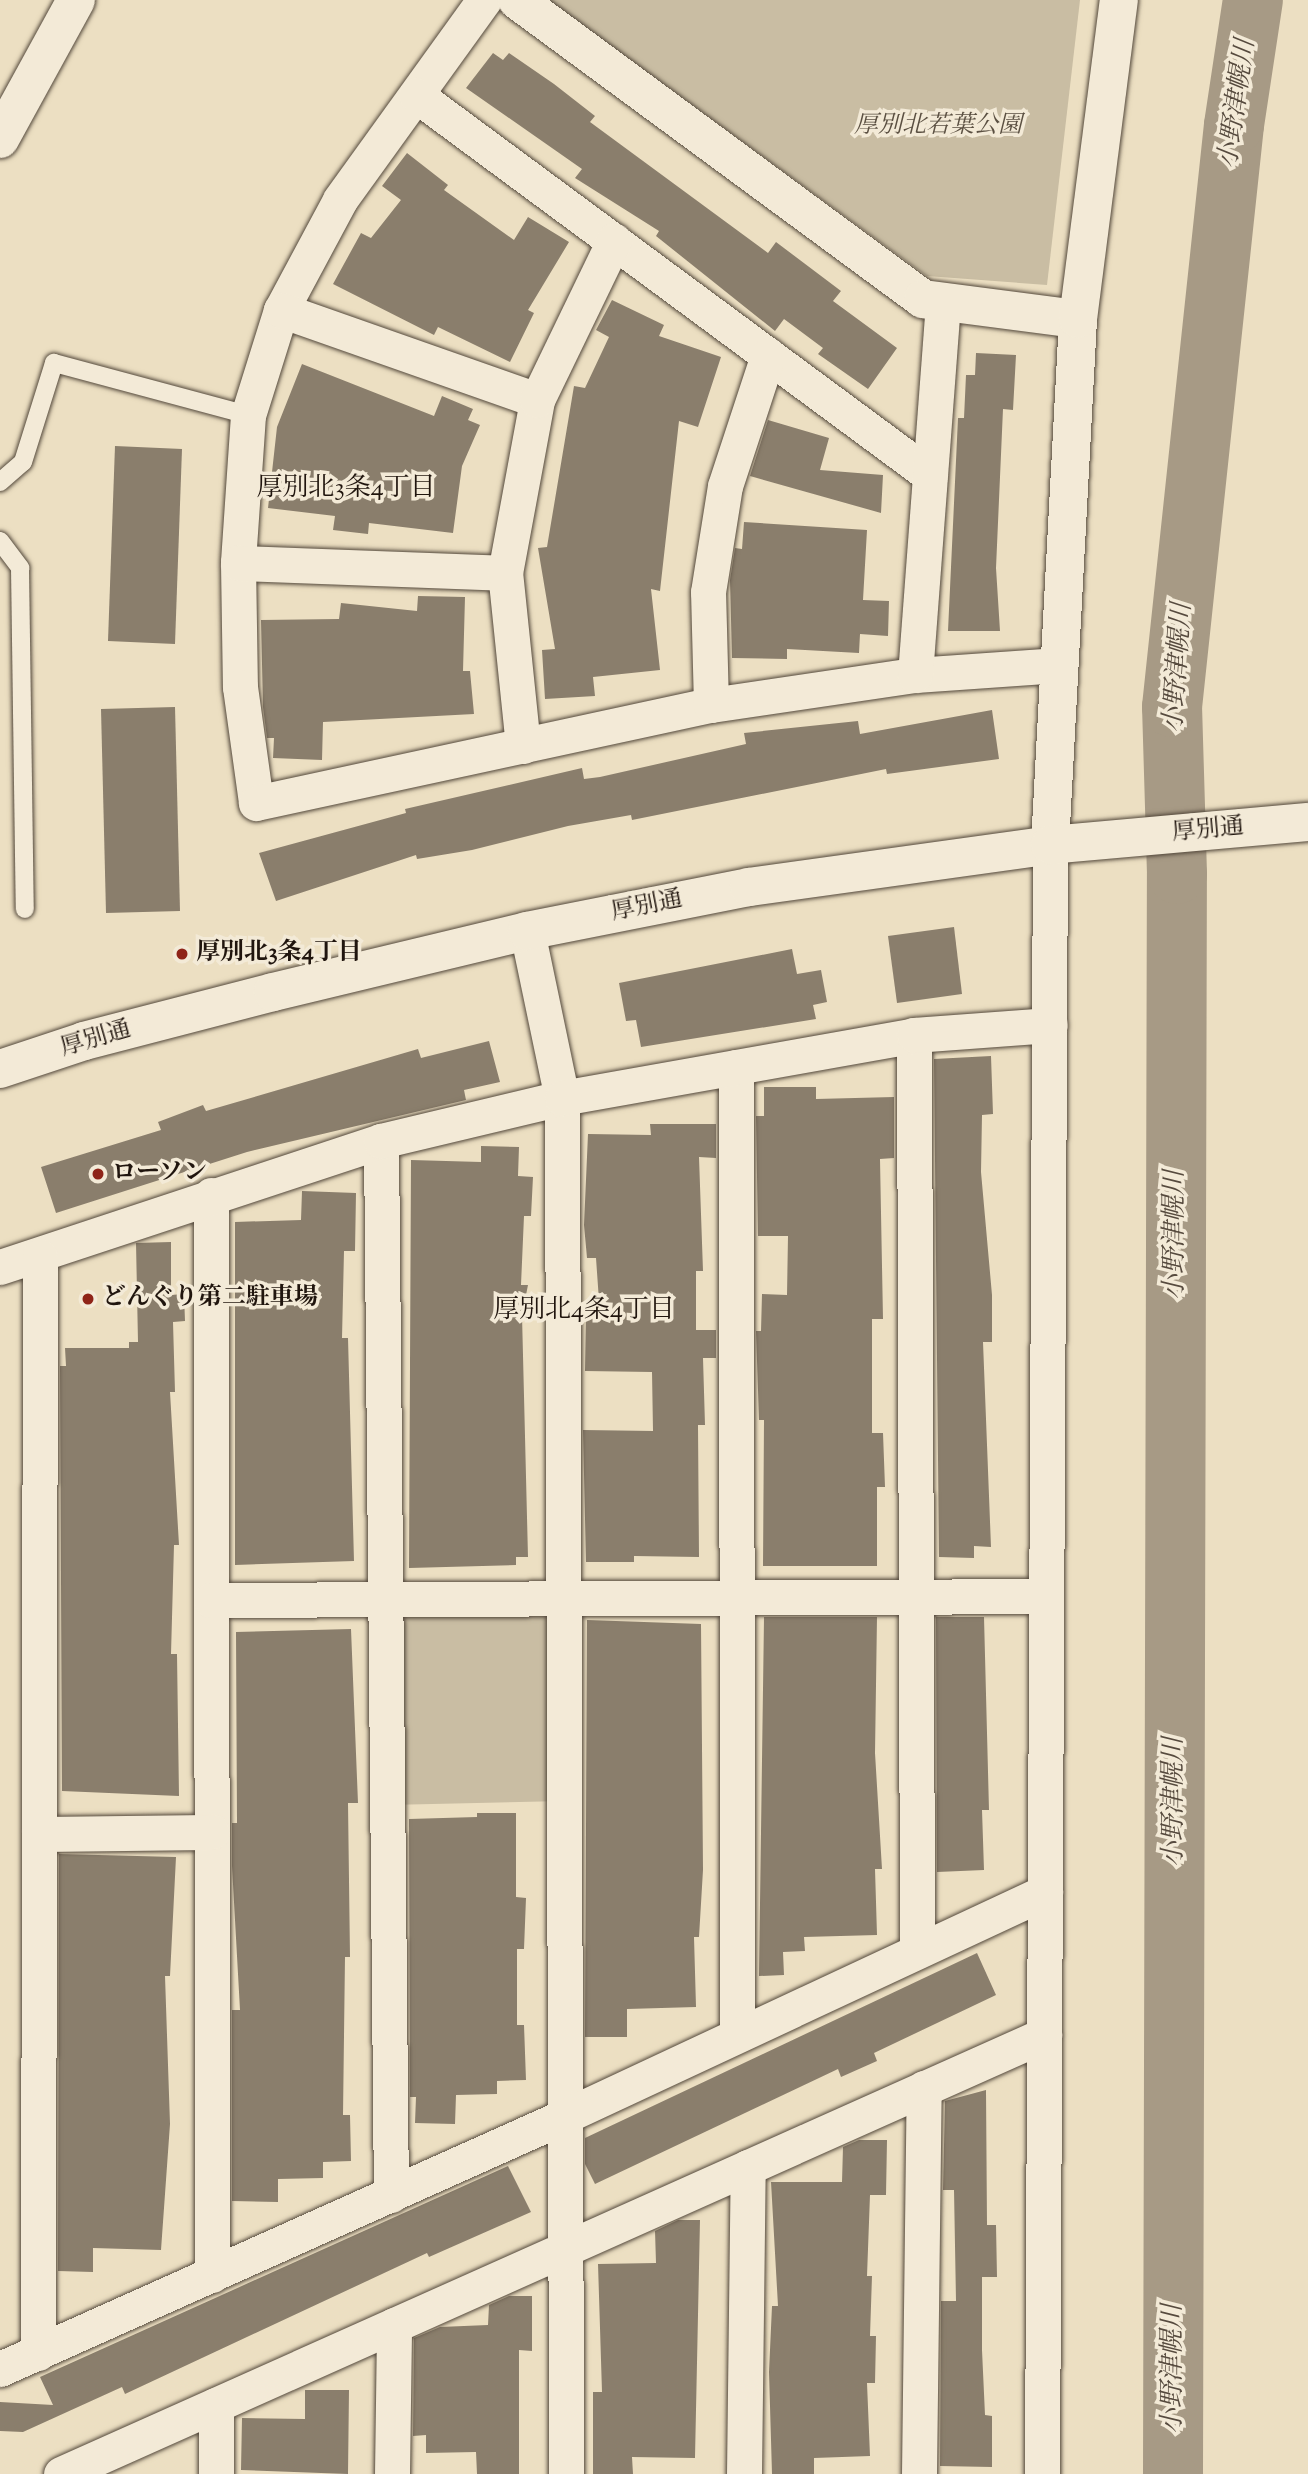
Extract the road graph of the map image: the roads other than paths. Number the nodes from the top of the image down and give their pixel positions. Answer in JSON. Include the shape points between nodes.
{"nodes":[{"id":1,"x":76,"y":0,"type":"edge"},
{"id":2,"x":484,"y":0,"type":"edge"},
{"id":3,"x":517,"y":0,"type":"edge"},
{"id":4,"x":1119,"y":0,"type":"edge"},
{"id":5,"x":416,"y":95,"type":"junction"},
{"id":6,"x":0,"y":139,"type":"edge"},
{"id":7,"x":614,"y":241,"type":"junction"},
{"id":8,"x":943,"y":302,"type":"junction"},
{"id":9,"x":281,"y":310,"type":"junction"},
{"id":10,"x":1078,"y":318,"type":"junction"},
{"id":11,"x":768,"y":355,"type":"junction"},
{"id":12,"x":537,"y":400,"type":"junction"},
{"id":13,"x":247,"y":415,"type":"junction"},
{"id":14,"x":930,"y":474,"type":"junction"},
{"id":15,"x":0,"y":482,"type":"edge"},
{"id":16,"x":0,"y":541,"type":"edge"},
{"id":17,"x":238,"y":563,"type":"junction"},
{"id":18,"x":505,"y":573,"type":"junction"},
{"id":19,"x":1059,"y":665,"type":"junction"},
{"id":20,"x":915,"y":674,"type":"junction"},
{"id":21,"x":711,"y":705,"type":"junction"},
{"id":22,"x":523,"y":746,"type":"junction"},
{"id":23,"x":1308,"y":822,"type":"edge"},
{"id":24,"x":1050,"y":845,"type":"junction"},
{"id":25,"x":25,"y":909,"type":"dead end"},
{"id":26,"x":527,"y":932,"type":"junction"},
{"id":27,"x":1050,"y":1024,"type":"junction"},
{"id":28,"x":914,"y":1035,"type":"junction"},
{"id":29,"x":736,"y":1067,"type":"junction"},
{"id":30,"x":0,"y":1069,"type":"edge"},
{"id":31,"x":562,"y":1098,"type":"junction"},
{"id":32,"x":381,"y":1141,"type":"junction"},
{"id":33,"x":211,"y":1195,"type":"junction"},
{"id":34,"x":40,"y":1256,"type":"junction"},
{"id":35,"x":0,"y":1267,"type":"edge"},
{"id":36,"x":1046,"y":1596,"type":"junction"},
{"id":37,"x":737,"y":1597,"type":"junction"},
{"id":38,"x":916,"y":1597,"type":"junction"},
{"id":39,"x":564,"y":1598,"type":"junction"},
{"id":40,"x":385,"y":1599,"type":"junction"},
{"id":41,"x":211,"y":1600,"type":"junction"},
{"id":42,"x":212,"y":1832,"type":"junction"},
{"id":43,"x":39,"y":1834,"type":"junction"},
{"id":44,"x":1045,"y":1892,"type":"junction"},
{"id":45,"x":917,"y":1951,"type":"junction"},
{"id":46,"x":737,"y":2035,"type":"junction"},
{"id":47,"x":1044,"y":2035,"type":"junction"},
{"id":48,"x":924,"y":2088,"type":"junction"},
{"id":49,"x":565,"y":2116,"type":"junction"},
{"id":50,"x":748,"y":2167,"type":"junction"},
{"id":51,"x":391,"y":2194,"type":"junction"},
{"id":52,"x":566,"y":2248,"type":"junction"},
{"id":53,"x":212,"y":2276,"type":"junction"},
{"id":54,"x":394,"y":2325,"type":"junction"},
{"id":55,"x":38,"y":2353,"type":"junction"},
{"id":56,"x":0,"y":2369,"type":"edge"},
{"id":57,"x":216,"y":2405,"type":"junction"},
{"id":58,"x":61,"y":2474,"type":"edge"},
{"id":59,"x":216,"y":2474,"type":"edge"},
{"id":60,"x":392,"y":2474,"type":"edge"},
{"id":61,"x":566,"y":2474,"type":"edge"},
{"id":62,"x":744,"y":2474,"type":"edge"},
{"id":63,"x":919,"y":2474,"type":"edge"},
{"id":64,"x":1042,"y":2474,"type":"edge"}],
"edges":[{"from":1,"to":6,"type":"street"},
{"from":2,"to":5,"type":"street"},
{"from":3,"to":8,"type":"street","via":[[923,299]]},
{"from":4,"to":10,"type":"street"},
{"from":5,"to":7,"type":"street"},
{"from":5,"to":9,"type":"street","via":[[340,200]]},
{"from":7,"to":11,"type":"street"},
{"from":7,"to":12,"type":"street"},
{"from":8,"to":10,"type":"street"},
{"from":8,"to":14,"type":"street"},
{"from":9,"to":12,"type":"street"},
{"from":9,"to":13,"type":"street"},
{"from":10,"to":19,"type":"street"},
{"from":11,"to":14,"type":"street"},
{"from":11,"to":21,"type":"street","via":[[724,486],[708,592]]},
{"from":12,"to":18,"type":"street"},
{"from":13,"to":15,"type":"lane","via":[[54,363],[23,462]]},
{"from":13,"to":17,"type":"street"},
{"from":14,"to":20,"type":"street"},
{"from":16,"to":25,"type":"lane","via":[[20,568]]},
{"from":17,"to":18,"type":"street"},
{"from":17,"to":22,"type":"street","via":[[240,687],[256,803]]},
{"from":18,"to":22,"type":"street"},
{"from":19,"to":20,"type":"street"},
{"from":19,"to":24,"type":"street"},
{"from":20,"to":21,"type":"street"},
{"from":21,"to":22,"type":"street"},
{"from":23,"to":24,"type":"street","name":"厚別通"},
{"from":24,"to":26,"type":"street","name":"厚別通","via":[[749,887]]},
{"from":24,"to":27,"type":"street"},
{"from":26,"to":30,"type":"street","name":"厚別通","via":[[84,1041]]},
{"from":26,"to":31,"type":"street"},
{"from":27,"to":28,"type":"street"},
{"from":27,"to":36,"type":"street"},
{"from":28,"to":29,"type":"street"},
{"from":28,"to":38,"type":"street"},
{"from":29,"to":31,"type":"street"},
{"from":29,"to":37,"type":"street"},
{"from":31,"to":32,"type":"street"},
{"from":31,"to":39,"type":"street"},
{"from":32,"to":33,"type":"street"},
{"from":32,"to":40,"type":"street"},
{"from":33,"to":34,"type":"street"},
{"from":33,"to":41,"type":"street"},
{"from":34,"to":35,"type":"street"},
{"from":34,"to":43,"type":"street"},
{"from":36,"to":38,"type":"street"},
{"from":36,"to":44,"type":"street"},
{"from":37,"to":38,"type":"street"},
{"from":37,"to":39,"type":"street"},
{"from":37,"to":46,"type":"street"},
{"from":38,"to":45,"type":"street"},
{"from":39,"to":40,"type":"street"},
{"from":39,"to":49,"type":"street"},
{"from":40,"to":41,"type":"street"},
{"from":40,"to":51,"type":"street"},
{"from":41,"to":42,"type":"street"},
{"from":42,"to":43,"type":"street"},
{"from":42,"to":53,"type":"street"},
{"from":43,"to":55,"type":"street"},
{"from":44,"to":45,"type":"street"},
{"from":44,"to":47,"type":"street"},
{"from":45,"to":46,"type":"street"},
{"from":46,"to":49,"type":"street"},
{"from":47,"to":48,"type":"street"},
{"from":47,"to":64,"type":"street"},
{"from":48,"to":50,"type":"street"},
{"from":48,"to":63,"type":"street"},
{"from":49,"to":51,"type":"street"},
{"from":49,"to":52,"type":"street"},
{"from":50,"to":52,"type":"street"},
{"from":50,"to":62,"type":"street"},
{"from":51,"to":53,"type":"street"},
{"from":52,"to":54,"type":"street"},
{"from":52,"to":61,"type":"street"},
{"from":53,"to":55,"type":"street"},
{"from":54,"to":57,"type":"street"},
{"from":54,"to":60,"type":"street"},
{"from":55,"to":56,"type":"street"},
{"from":57,"to":58,"type":"street"},
{"from":57,"to":59,"type":"street"}]}
